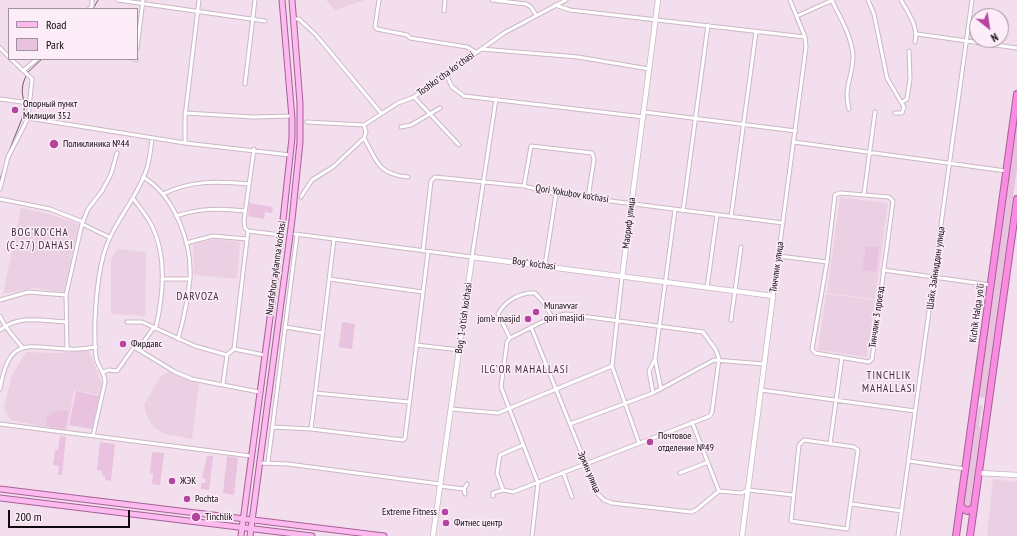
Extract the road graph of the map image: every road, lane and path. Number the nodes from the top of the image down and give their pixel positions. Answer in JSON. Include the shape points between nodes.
{"nodes":[{"id":1,"x":118,"y":0,"type":"edge"},
{"id":2,"x":199,"y":0,"type":"edge"},
{"id":3,"x":255,"y":0,"type":"edge"},
{"id":4,"x":282,"y":0,"type":"edge"},
{"id":5,"x":292,"y":0,"type":"edge"},
{"id":6,"x":379,"y":0,"type":"edge"},
{"id":7,"x":445,"y":0,"type":"edge"},
{"id":8,"x":492,"y":0,"type":"edge"},
{"id":9,"x":566,"y":0,"type":"edge"},
{"id":10,"x":658,"y":0,"type":"edge"},
{"id":11,"x":790,"y":0,"type":"edge"},
{"id":12,"x":833,"y":0,"type":"edge"},
{"id":13,"x":870,"y":0,"type":"edge"},
{"id":14,"x":901,"y":0,"type":"edge"},
{"id":15,"x":972,"y":0,"type":"edge"},
{"id":16,"x":143,"y":2,"type":"edge"},
{"id":17,"x":556,"y":5,"type":"junction"},
{"id":18,"x":198,"y":11,"type":"junction"},
{"id":19,"x":444,"y":11,"type":"dead end"},
{"id":20,"x":536,"y":15,"type":"junction"},
{"id":21,"x":796,"y":16,"type":"junction"},
{"id":22,"x":294,"y":19,"type":"junction"},
{"id":23,"x":253,"y":20,"type":"junction"},
{"id":24,"x":656,"y":20,"type":"junction"},
{"id":25,"x":266,"y":22,"type":"dead end"},
{"id":26,"x":708,"y":26,"type":"junction"},
{"id":27,"x":756,"y":32,"type":"junction"},
{"id":28,"x":917,"y":34,"type":"junction"},
{"id":29,"x":804,"y":37,"type":"junction"},
{"id":30,"x":967,"y":39,"type":"junction"},
{"id":31,"x":138,"y":40,"type":"edge"},
{"id":32,"x":915,"y":42,"type":"dead end"},
{"id":33,"x":0,"y":48,"type":"edge"},
{"id":34,"x":1017,"y":48,"type":"edge"},
{"id":35,"x":481,"y":49,"type":"junction"},
{"id":36,"x":908,"y":51,"type":"dead end"},
{"id":37,"x":476,"y":52,"type":"junction"},
{"id":38,"x":8,"y":56,"type":"edge"},
{"id":39,"x":12,"y":60,"type":"edge"},
{"id":40,"x":36,"y":60,"type":"edge"},
{"id":41,"x":649,"y":69,"type":"junction"},
{"id":42,"x":24,"y":70,"type":"junction"},
{"id":43,"x":446,"y":74,"type":"junction"},
{"id":44,"x":245,"y":84,"type":"dead end"},
{"id":45,"x":1017,"y":94,"type":"edge"},
{"id":46,"x":414,"y":96,"type":"junction"},
{"id":47,"x":0,"y":99,"type":"edge"},
{"id":48,"x":496,"y":99,"type":"junction"},
{"id":49,"x":902,"y":102,"type":"junction"},
{"id":50,"x":30,"y":103,"type":"junction"},
{"id":51,"x":440,"y":108,"type":"dead end"},
{"id":52,"x":849,"y":109,"type":"dead end"},
{"id":53,"x":874,"y":112,"type":"dead end"},
{"id":54,"x":186,"y":113,"type":"junction"},
{"id":55,"x":381,"y":113,"type":"junction"},
{"id":56,"x":431,"y":113,"type":"junction"},
{"id":57,"x":895,"y":113,"type":"dead end"},
{"id":58,"x":1016,"y":113,"type":"edge"},
{"id":59,"x":644,"y":114,"type":"junction"},
{"id":60,"x":292,"y":116,"type":"junction"},
{"id":61,"x":695,"y":117,"type":"junction"},
{"id":62,"x":28,"y":118,"type":"junction"},
{"id":63,"x":307,"y":122,"type":"dead end"},
{"id":64,"x":744,"y":124,"type":"junction"},
{"id":65,"x":364,"y":125,"type":"junction"},
{"id":66,"x":401,"y":127,"type":"dead end"},
{"id":67,"x":796,"y":131,"type":"junction"},
{"id":68,"x":152,"y":138,"type":"junction"},
{"id":69,"x":364,"y":138,"type":"junction"},
{"id":70,"x":794,"y":142,"type":"junction"},
{"id":71,"x":185,"y":143,"type":"junction"},
{"id":72,"x":459,"y":145,"type":"dead end"},
{"id":73,"x":254,"y":149,"type":"junction"},
{"id":74,"x":870,"y":152,"type":"junction"},
{"id":75,"x":117,"y":153,"type":"dead end"},
{"id":76,"x":290,"y":155,"type":"junction"},
{"id":77,"x":950,"y":163,"type":"junction"},
{"id":78,"x":1006,"y":171,"type":"junction"},
{"id":79,"x":143,"y":177,"type":"junction"},
{"id":80,"x":408,"y":177,"type":"dead end"},
{"id":81,"x":482,"y":183,"type":"junction"},
{"id":82,"x":248,"y":184,"type":"junction"},
{"id":83,"x":524,"y":186,"type":"junction"},
{"id":84,"x":0,"y":189,"type":"edge"},
{"id":85,"x":163,"y":194,"type":"junction"},
{"id":86,"x":556,"y":194,"type":"junction"},
{"id":87,"x":864,"y":194,"type":"junction"},
{"id":88,"x":301,"y":197,"type":"dead end"},
{"id":89,"x":132,"y":198,"type":"junction"},
{"id":90,"x":588,"y":198,"type":"junction"},
{"id":91,"x":0,"y":199,"type":"edge"},
{"id":92,"x":1017,"y":199,"type":"edge"},
{"id":93,"x":631,"y":203,"type":"junction"},
{"id":94,"x":675,"y":210,"type":"junction"},
{"id":95,"x":245,"y":211,"type":"junction"},
{"id":96,"x":684,"y":211,"type":"junction"},
{"id":97,"x":717,"y":215,"type":"junction"},
{"id":98,"x":176,"y":216,"type":"junction"},
{"id":99,"x":731,"y":217,"type":"junction"},
{"id":100,"x":82,"y":223,"type":"junction"},
{"id":101,"x":783,"y":223,"type":"junction"},
{"id":102,"x":248,"y":231,"type":"junction"},
{"id":103,"x":281,"y":235,"type":"junction"},
{"id":104,"x":109,"y":237,"type":"junction"},
{"id":105,"x":247,"y":239,"type":"junction"},
{"id":106,"x":334,"y":239,"type":"junction"},
{"id":107,"x":186,"y":244,"type":"junction"},
{"id":108,"x":741,"y":247,"type":"dead end"},
{"id":109,"x":423,"y":251,"type":"junction"},
{"id":110,"x":428,"y":252,"type":"junction"},
{"id":111,"x":779,"y":256,"type":"junction"},
{"id":112,"x":472,"y":257,"type":"junction"},
{"id":113,"x":827,"y":262,"type":"junction"},
{"id":114,"x":546,"y":265,"type":"junction"},
{"id":115,"x":884,"y":270,"type":"junction"},
{"id":116,"x":622,"y":277,"type":"junction"},
{"id":117,"x":162,"y":278,"type":"junction"},
{"id":118,"x":935,"y":278,"type":"junction"},
{"id":119,"x":189,"y":279,"type":"junction"},
{"id":120,"x":329,"y":279,"type":"junction"},
{"id":121,"x":665,"y":282,"type":"junction"},
{"id":122,"x":990,"y":285,"type":"junction"},
{"id":123,"x":707,"y":288,"type":"junction"},
{"id":124,"x":736,"y":291,"type":"junction"},
{"id":125,"x":423,"y":292,"type":"junction"},
{"id":126,"x":66,"y":295,"type":"junction"},
{"id":127,"x":773,"y":296,"type":"junction"},
{"id":128,"x":0,"y":300,"type":"edge"},
{"id":129,"x":0,"y":316,"type":"edge"},
{"id":130,"x":552,"y":317,"type":"junction"},
{"id":131,"x":731,"y":320,"type":"dead end"},
{"id":132,"x":66,"y":322,"type":"junction"},
{"id":133,"x":127,"y":322,"type":"dead end"},
{"id":134,"x":616,"y":322,"type":"junction"},
{"id":135,"x":6,"y":325,"type":"junction"},
{"id":136,"x":660,"y":325,"type":"junction"},
{"id":137,"x":155,"y":327,"type":"junction"},
{"id":138,"x":285,"y":327,"type":"junction"},
{"id":139,"x":531,"y":327,"type":"junction"},
{"id":140,"x":0,"y":330,"type":"edge"},
{"id":141,"x":323,"y":333,"type":"junction"},
{"id":142,"x":510,"y":338,"type":"junction"},
{"id":143,"x":178,"y":339,"type":"junction"},
{"id":144,"x":265,"y":343,"type":"junction"},
{"id":145,"x":274,"y":345,"type":"junction"},
{"id":146,"x":416,"y":345,"type":"junction"},
{"id":147,"x":22,"y":347,"type":"junction"},
{"id":148,"x":96,"y":347,"type":"junction"},
{"id":149,"x":67,"y":349,"type":"junction"},
{"id":150,"x":234,"y":349,"type":"junction"},
{"id":151,"x":138,"y":350,"type":"junction"},
{"id":152,"x":460,"y":350,"type":"junction"},
{"id":153,"x":264,"y":354,"type":"junction"},
{"id":154,"x":227,"y":355,"type":"junction"},
{"id":155,"x":842,"y":357,"type":"junction"},
{"id":156,"x":655,"y":359,"type":"junction"},
{"id":157,"x":719,"y":359,"type":"junction"},
{"id":158,"x":764,"y":364,"type":"junction"},
{"id":159,"x":612,"y":366,"type":"junction"},
{"id":160,"x":103,"y":372,"type":"junction"},
{"id":161,"x":223,"y":384,"type":"junction"},
{"id":162,"x":0,"y":389,"type":"edge"},
{"id":163,"x":556,"y":389,"type":"junction"},
{"id":164,"x":661,"y":389,"type":"junction"},
{"id":165,"x":761,"y":390,"type":"junction"},
{"id":166,"x":259,"y":392,"type":"junction"},
{"id":167,"x":316,"y":393,"type":"junction"},
{"id":168,"x":653,"y":393,"type":"junction"},
{"id":169,"x":836,"y":401,"type":"junction"},
{"id":170,"x":409,"y":402,"type":"junction"},
{"id":171,"x":625,"y":402,"type":"junction"},
{"id":172,"x":974,"y":402,"type":"junction"},
{"id":173,"x":988,"y":405,"type":"junction"},
{"id":174,"x":509,"y":408,"type":"junction"},
{"id":175,"x":451,"y":409,"type":"junction"},
{"id":176,"x":915,"y":411,"type":"junction"},
{"id":177,"x":255,"y":421,"type":"junction"},
{"id":178,"x":264,"y":422,"type":"junction"},
{"id":179,"x":692,"y":422,"type":"junction"},
{"id":180,"x":0,"y":424,"type":"edge"},
{"id":181,"x":570,"y":424,"type":"junction"},
{"id":182,"x":272,"y":427,"type":"junction"},
{"id":183,"x":311,"y":429,"type":"junction"},
{"id":184,"x":93,"y":436,"type":"junction"},
{"id":185,"x":639,"y":442,"type":"junction"},
{"id":186,"x":830,"y":444,"type":"junction"},
{"id":187,"x":523,"y":445,"type":"junction"},
{"id":188,"x":251,"y":456,"type":"junction"},
{"id":189,"x":909,"y":461,"type":"junction"},
{"id":190,"x":268,"y":462,"type":"junction"},
{"id":191,"x":708,"y":462,"type":"junction"},
{"id":192,"x":259,"y":463,"type":"junction"},
{"id":193,"x":585,"y":463,"type":"junction"},
{"id":194,"x":965,"y":469,"type":"junction"},
{"id":195,"x":563,"y":472,"type":"junction"},
{"id":196,"x":680,"y":473,"type":"dead end"},
{"id":197,"x":979,"y":473,"type":"junction"},
{"id":198,"x":1017,"y":475,"type":"edge"},
{"id":199,"x":538,"y":483,"type":"junction"},
{"id":200,"x":467,"y":484,"type":"dead end"},
{"id":201,"x":440,"y":485,"type":"junction"},
{"id":202,"x":0,"y":489,"type":"edge"},
{"id":203,"x":464,"y":489,"type":"junction"},
{"id":204,"x":503,"y":490,"type":"junction"},
{"id":205,"x":748,"y":490,"type":"junction"},
{"id":206,"x":719,"y":491,"type":"junction"},
{"id":207,"x":465,"y":494,"type":"dead end"},
{"id":208,"x":794,"y":495,"type":"junction"},
{"id":209,"x":493,"y":496,"type":"dead end"},
{"id":210,"x":572,"y":497,"type":"dead end"},
{"id":211,"x":0,"y":498,"type":"edge"},
{"id":212,"x":852,"y":504,"type":"junction"},
{"id":213,"x":960,"y":506,"type":"junction"},
{"id":214,"x":974,"y":508,"type":"junction"},
{"id":215,"x":902,"y":511,"type":"junction"},
{"id":216,"x":243,"y":519,"type":"junction"},
{"id":217,"x":252,"y":520,"type":"junction"},
{"id":218,"x":242,"y":528,"type":"junction"},
{"id":219,"x":251,"y":529,"type":"junction"},
{"id":220,"x":241,"y":536,"type":"edge"},
{"id":221,"x":250,"y":536,"type":"edge"},
{"id":222,"x":312,"y":536,"type":"edge"},
{"id":223,"x":384,"y":536,"type":"edge"},
{"id":224,"x":433,"y":536,"type":"edge"},
{"id":225,"x":532,"y":536,"type":"edge"},
{"id":226,"x":742,"y":536,"type":"edge"},
{"id":227,"x":898,"y":536,"type":"edge"},
{"id":228,"x":956,"y":536,"type":"edge"},
{"id":229,"x":970,"y":536,"type":"edge"}],
"edges":[{"from":1,"to":16,"type":"street"},
{"from":2,"to":18,"type":"street"},
{"from":3,"to":23,"type":"street"},
{"from":4,"to":60,"type":"main road","name":"Nurafshon aylanma ko'chasi"},
{"from":5,"to":22,"type":"main road","name":"Nurafshon aylanma ko'chasi"},
{"from":6,"to":37,"type":"street","via":[[375,27],[377,29],[410,38],[467,47]]},
{"from":7,"to":19,"type":"street"},
{"from":8,"to":20,"type":"street","via":[[526,4],[531,6]]},
{"from":9,"to":17,"type":"street","name":"Toshkoʻcha koʻchasi"},
{"from":10,"to":24,"type":"street","name":"Маориф улица"},
{"from":11,"to":21,"type":"street","name":"Тинчлик улица"},
{"from":12,"to":21,"type":"street"},
{"from":12,"to":52,"type":"street","via":[[853,56],[846,93]]},
{"from":13,"to":49,"type":"street","via":[[887,78]]},
{"from":14,"to":28,"type":"street"},
{"from":15,"to":30,"type":"street","name":"Шайх Зайниддин улица"},
{"from":16,"to":18,"type":"street"},
{"from":16,"to":31,"type":"street"},
{"from":17,"to":20,"type":"street","name":"Toshkoʻcha koʻchasi"},
{"from":17,"to":24,"type":"street","via":[[570,10]]},
{"from":18,"to":23,"type":"street"},
{"from":18,"to":54,"type":"street"},
{"from":20,"to":35,"type":"street","name":"Toshkoʻcha koʻchasi"},
{"from":21,"to":29,"type":"street","name":"Тинчлик улица"},
{"from":22,"to":55,"type":"street","via":[[299,19],[316,35]]},
{"from":22,"to":145,"type":"main road","name":"Nurafshon aylanma ko'chasi","via":[[300,132],[292,220]]},
{"from":23,"to":25,"type":"street"},
{"from":23,"to":44,"type":"street"},
{"from":24,"to":26,"type":"street"},
{"from":24,"to":41,"type":"street","name":"Маориф улица"},
{"from":26,"to":27,"type":"street"},
{"from":26,"to":61,"type":"street"},
{"from":27,"to":29,"type":"street"},
{"from":27,"to":64,"type":"street"},
{"from":28,"to":30,"type":"street"},
{"from":28,"to":32,"type":"street"},
{"from":29,"to":67,"type":"street","name":"Тинчлик улица","via":[[806,47]]},
{"from":30,"to":34,"type":"street"},
{"from":30,"to":77,"type":"street","name":"Шайх Зайниддин улица"},
{"from":33,"to":38,"type":"street"},
{"from":35,"to":37,"type":"street","name":"Toshkoʻcha koʻchasi"},
{"from":35,"to":41,"type":"street","via":[[578,57]]},
{"from":36,"to":49,"type":"street","via":[[910,79],[907,99]]},
{"from":37,"to":43,"type":"street","name":"Toshkoʻcha koʻchasi"},
{"from":39,"to":42,"type":"street"},
{"from":40,"to":42,"type":"street"},
{"from":41,"to":59,"type":"street","name":"Маориф улица"},
{"from":42,"to":50,"type":"street","via":[[32,83]]},
{"from":43,"to":46,"type":"street","name":"Toshkoʻcha koʻchasi"},
{"from":43,"to":48,"type":"street","via":[[464,96]]},
{"from":45,"to":58,"type":"highway","name":"Kichik Halqa yo'li"},
{"from":46,"to":55,"type":"street","name":"Toshkoʻcha koʻchasi"},
{"from":46,"to":56,"type":"street"},
{"from":47,"to":50,"type":"street"},
{"from":48,"to":59,"type":"street"},
{"from":48,"to":81,"type":"street","name":"Bog' 1-o'tish ko'chasi"},
{"from":49,"to":57,"type":"street","via":[[904,112]]},
{"from":50,"to":62,"type":"street"},
{"from":51,"to":56,"type":"street"},
{"from":53,"to":74,"type":"street"},
{"from":54,"to":60,"type":"street","via":[[253,117]]},
{"from":54,"to":71,"type":"street"},
{"from":55,"to":65,"type":"street","name":"Toshkoʻcha koʻchasi"},
{"from":56,"to":66,"type":"street","via":[[411,125]]},
{"from":56,"to":72,"type":"street"},
{"from":58,"to":78,"type":"highway","name":"Kichik Halqa yo'li"},
{"from":59,"to":61,"type":"street"},
{"from":59,"to":93,"type":"street","name":"Маориф улица"},
{"from":60,"to":76,"type":"main road","name":"Nurafshon aylanma ko'chasi"},
{"from":61,"to":64,"type":"street"},
{"from":61,"to":96,"type":"street"},
{"from":62,"to":68,"type":"street"},
{"from":62,"to":84,"type":"street","via":[[8,157]]},
{"from":63,"to":65,"type":"street"},
{"from":64,"to":67,"type":"street"},
{"from":64,"to":99,"type":"street"},
{"from":65,"to":69,"type":"street"},
{"from":67,"to":70,"type":"street","name":"Тинчлик улица"},
{"from":68,"to":71,"type":"street"},
{"from":68,"to":79,"type":"street"},
{"from":69,"to":80,"type":"street","via":[[384,170],[391,175]]},
{"from":69,"to":88,"type":"street","via":[[333,167],[312,180]]},
{"from":70,"to":74,"type":"street"},
{"from":70,"to":101,"type":"street","name":"Тинчлик улица"},
{"from":71,"to":73,"type":"street"},
{"from":73,"to":76,"type":"street"},
{"from":73,"to":82,"type":"street"},
{"from":74,"to":77,"type":"street"},
{"from":74,"to":87,"type":"street"},
{"from":75,"to":100,"type":"street","via":[[111,174]]},
{"from":76,"to":103,"type":"main road","name":"Nurafshon aylanma ko'chasi"},
{"from":77,"to":78,"type":"street"},
{"from":77,"to":118,"type":"street","name":"Шайх Зайниддин улица"},
{"from":78,"to":122,"type":"highway","name":"Kichik Halqa yo'li"},
{"from":79,"to":85,"type":"street","via":[[155,184]]},
{"from":79,"to":89,"type":"street"},
{"from":81,"to":83,"type":"street","name":"Qori Yokubov ko'chasi"},
{"from":81,"to":109,"type":"street","name":"Qori Yokubov ko'chasi","via":[[432,178]]},
{"from":81,"to":112,"type":"street","name":"Bog' 1-o'tish ko'chasi"},
{"from":82,"to":85,"type":"street","via":[[222,181],[196,183]]},
{"from":82,"to":95,"type":"street"},
{"from":83,"to":86,"type":"street","name":"Qori Yokubov ko'chasi"},
{"from":83,"to":90,"type":"street","via":[[531,146],[592,153],[594,159]]},
{"from":85,"to":98,"type":"street"},
{"from":86,"to":90,"type":"street","name":"Qori Yokubov ko'chasi"},
{"from":86,"to":114,"type":"street"},
{"from":87,"to":113,"type":"street","name":"Тинчлик 3 проезд","via":[[835,195]]},
{"from":87,"to":115,"type":"street","name":"Тинчлик 3 проезд","via":[[889,197],[893,201]]},
{"from":89,"to":104,"type":"street"},
{"from":89,"to":117,"type":"street","via":[[152,227],[157,240]]},
{"from":90,"to":93,"type":"street","name":"Qori Yokubov ko'chasi"},
{"from":91,"to":100,"type":"street","via":[[50,209]]},
{"from":92,"to":173,"type":"highway"},
{"from":93,"to":94,"type":"street","name":"Qori Yokubov ko'chasi"},
{"from":93,"to":116,"type":"street","name":"Маориф улица"},
{"from":94,"to":96,"type":"street","name":"Qori Yokubov ko'chasi"},
{"from":94,"to":121,"type":"street"},
{"from":95,"to":98,"type":"street","via":[[221,208],[196,210]]},
{"from":95,"to":102,"type":"street","via":[[244,224]]},
{"from":96,"to":97,"type":"street","name":"Qori Yokubov ko'chasi"},
{"from":97,"to":99,"type":"street","name":"Qori Yokubov ko'chasi"},
{"from":97,"to":123,"type":"street"},
{"from":98,"to":107,"type":"street"},
{"from":99,"to":101,"type":"street","name":"Qori Yokubov ko'chasi"},
{"from":100,"to":104,"type":"street"},
{"from":100,"to":126,"type":"street"},
{"from":101,"to":111,"type":"street","name":"Тинчлик улица"},
{"from":102,"to":103,"type":"street"},
{"from":102,"to":105,"type":"street"},
{"from":103,"to":144,"type":"main road","name":"Nurafshon aylanma ko'chasi"},
{"from":104,"to":148,"type":"street","via":[[98,285]]},
{"from":105,"to":107,"type":"street","via":[[213,236]]},
{"from":105,"to":150,"type":"street"},
{"from":106,"to":109,"type":"street","name":"Bog' ko'chasi"},
{"from":106,"to":120,"type":"street"},
{"from":106,"to":138,"type":"street","name":"Bog' ko'chasi","via":[[296,234]]},
{"from":107,"to":119,"type":"street"},
{"from":108,"to":124,"type":"street"},
{"from":109,"to":110,"type":"street","name":"Bog' ko'chasi"},
{"from":110,"to":112,"type":"street","name":"Bog' ko'chasi"},
{"from":110,"to":125,"type":"street"},
{"from":111,"to":113,"type":"street"},
{"from":111,"to":127,"type":"street","name":"Тинчлик улица"},
{"from":112,"to":114,"type":"street","name":"Bog' ko'chasi"},
{"from":112,"to":152,"type":"street","name":"Bog' 1-o'tish ko'chasi"},
{"from":113,"to":155,"type":"street","name":"Тинчлик 3 проезд","via":[[812,349],[815,353]]},
{"from":114,"to":116,"type":"street","name":"Bog' ko'chasi"},
{"from":115,"to":118,"type":"street"},
{"from":115,"to":155,"type":"street","name":"Тинчлик 3 проезд","via":[[872,359],[869,362]]},
{"from":116,"to":121,"type":"street","name":"Bog' ko'chasi"},
{"from":116,"to":134,"type":"street","name":"Маориф улица"},
{"from":117,"to":119,"type":"street"},
{"from":117,"to":137,"type":"street"},
{"from":118,"to":122,"type":"street"},
{"from":118,"to":176,"type":"street","name":"Шайх Зайниддин улица"},
{"from":119,"to":143,"type":"street","via":[[187,309]]},
{"from":120,"to":125,"type":"street"},
{"from":120,"to":141,"type":"street"},
{"from":121,"to":123,"type":"street","name":"Bog' ko'chasi"},
{"from":121,"to":136,"type":"street"},
{"from":122,"to":172,"type":"highway","name":"Kichik Halqa yo'li"},
{"from":123,"to":124,"type":"street","name":"Bog' ko'chasi"},
{"from":124,"to":127,"type":"street","name":"Bog' ko'chasi"},
{"from":124,"to":131,"type":"street"},
{"from":125,"to":146,"type":"street"},
{"from":126,"to":128,"type":"street","via":[[28,292]]},
{"from":126,"to":132,"type":"street"},
{"from":127,"to":158,"type":"street","name":"Тинчлик улица"},
{"from":129,"to":135,"type":"street","via":[[2,323]]},
{"from":130,"to":134,"type":"street","via":[[566,314]]},
{"from":130,"to":139,"type":"street"},
{"from":130,"to":142,"type":"street","via":[[535,294],[518,295],[498,314]]},
{"from":132,"to":135,"type":"street","via":[[27,319]]},
{"from":132,"to":149,"type":"street"},
{"from":133,"to":137,"type":"street","via":[[142,322]]},
{"from":134,"to":136,"type":"street"},
{"from":134,"to":159,"type":"street","name":"Маориф улица"},
{"from":135,"to":140,"type":"street"},
{"from":135,"to":147,"type":"street"},
{"from":136,"to":156,"type":"street"},
{"from":136,"to":157,"type":"street","via":[[703,332],[716,350]]},
{"from":137,"to":143,"type":"street"},
{"from":137,"to":151,"type":"street"},
{"from":138,"to":141,"type":"street"},
{"from":138,"to":182,"type":"street"},
{"from":139,"to":142,"type":"street"},
{"from":139,"to":163,"type":"street","name":"Эркин улица"},
{"from":141,"to":167,"type":"street"},
{"from":142,"to":174,"type":"street","via":[[507,342],[501,387]]},
{"from":143,"to":154,"type":"street"},
{"from":144,"to":145,"type":"main road","via":[[270,341]]},
{"from":144,"to":153,"type":"main road","name":"Nurafshon aylanma ko'chasi"},
{"from":145,"to":178,"type":"main road","name":"Nurafshon aylanma ko'chasi"},
{"from":146,"to":152,"type":"street"},
{"from":146,"to":170,"type":"street"},
{"from":147,"to":149,"type":"street","via":[[34,345]]},
{"from":147,"to":162,"type":"street","via":[[9,360]]},
{"from":148,"to":149,"type":"street"},
{"from":148,"to":160,"type":"street","via":[[96,358]]},
{"from":150,"to":153,"type":"street"},
{"from":150,"to":154,"type":"street"},
{"from":151,"to":160,"type":"street","via":[[133,347],[117,371]]},
{"from":151,"to":161,"type":"street","via":[[192,379],[204,383]]},
{"from":152,"to":175,"type":"street","name":"Bog' 1-o'tish ko'chasi"},
{"from":153,"to":166,"type":"main road","name":"Nurafshon aylanma ko'chasi"},
{"from":154,"to":161,"type":"street"},
{"from":155,"to":169,"type":"street"},
{"from":156,"to":164,"type":"street"},
{"from":156,"to":168,"type":"street","via":[[649,370]]},
{"from":157,"to":158,"type":"street"},
{"from":157,"to":164,"type":"street"},
{"from":157,"to":179,"type":"street","via":[[711,414]]},
{"from":158,"to":165,"type":"street","name":"Тинчлик улица"},
{"from":159,"to":163,"type":"street"},
{"from":159,"to":171,"type":"street","name":"Маориф улица"},
{"from":160,"to":184,"type":"street","via":[[105,382]]},
{"from":161,"to":166,"type":"street"},
{"from":163,"to":174,"type":"street"},
{"from":163,"to":181,"type":"street","name":"Эркин улица"},
{"from":164,"to":168,"type":"street"},
{"from":165,"to":169,"type":"street"},
{"from":165,"to":205,"type":"street","name":"Тинчлик улица"},
{"from":166,"to":177,"type":"main road","name":"Nurafshon aylanma ko'chasi"},
{"from":167,"to":170,"type":"street"},
{"from":167,"to":183,"type":"street"},
{"from":168,"to":171,"type":"street"},
{"from":169,"to":176,"type":"street"},
{"from":169,"to":186,"type":"street"},
{"from":170,"to":183,"type":"street","via":[[403,440]]},
{"from":171,"to":181,"type":"street"},
{"from":171,"to":185,"type":"street","name":"Маориф улица"},
{"from":172,"to":173,"type":"highway"},
{"from":172,"to":194,"type":"highway","name":"Kichik Halqa yo'li"},
{"from":173,"to":197,"type":"highway"},
{"from":174,"to":175,"type":"street","via":[[493,413]]},
{"from":174,"to":187,"type":"street"},
{"from":175,"to":201,"type":"street","name":"Bog' 1-o'tish ko'chasi"},
{"from":176,"to":189,"type":"street","name":"Шайх Зайниддин улица"},
{"from":177,"to":178,"type":"main road","via":[[260,425]]},
{"from":177,"to":188,"type":"main road","name":"Nurafshon aylanma ko'chasi"},
{"from":178,"to":192,"type":"main road","name":"Nurafshon aylanma ko'chasi"},
{"from":179,"to":185,"type":"street"},
{"from":179,"to":191,"type":"street"},
{"from":180,"to":184,"type":"street"},
{"from":181,"to":193,"type":"street","name":"Эркин улица"},
{"from":182,"to":183,"type":"street"},
{"from":182,"to":190,"type":"street"},
{"from":184,"to":188,"type":"street"},
{"from":185,"to":193,"type":"street"},
{"from":186,"to":208,"type":"street","via":[[804,440],[801,442]]},
{"from":186,"to":212,"type":"street","via":[[854,447],[858,450]]},
{"from":187,"to":199,"type":"street"},
{"from":187,"to":204,"type":"street","via":[[500,455],[497,473]]},
{"from":188,"to":216,"type":"main road","name":"Nurafshon aylanma ko'chasi"},
{"from":189,"to":194,"type":"street"},
{"from":189,"to":215,"type":"street","name":"Шайх Зайниддин улица"},
{"from":190,"to":192,"type":"street"},
{"from":190,"to":201,"type":"street"},
{"from":191,"to":196,"type":"street"},
{"from":191,"to":206,"type":"street"},
{"from":192,"to":217,"type":"main road","name":"Nurafshon aylanma ko'chasi"},
{"from":193,"to":195,"type":"street"},
{"from":193,"to":206,"type":"street","name":"Эркин улица","via":[[598,494],[612,503],[691,512]]},
{"from":194,"to":213,"type":"highway","name":"Kichik Halqa yo'li"},
{"from":195,"to":199,"type":"street"},
{"from":195,"to":210,"type":"street"},
{"from":197,"to":198,"type":"street"},
{"from":197,"to":214,"type":"highway"},
{"from":199,"to":204,"type":"street","via":[[513,492]]},
{"from":199,"to":225,"type":"street"},
{"from":200,"to":203,"type":"street"},
{"from":201,"to":203,"type":"street"},
{"from":201,"to":224,"type":"street","name":"Bog' 1-o'tish ko'chasi"},
{"from":202,"to":216,"type":"main road"},
{"from":203,"to":207,"type":"street"},
{"from":204,"to":209,"type":"street","via":[[493,493]]},
{"from":205,"to":206,"type":"street","via":[[741,493]]},
{"from":205,"to":208,"type":"street"},
{"from":205,"to":226,"type":"street","name":"Тинчлик улица"},
{"from":208,"to":212,"type":"street","via":[[792,522],[847,529]]},
{"from":211,"to":218,"type":"main road"},
{"from":212,"to":215,"type":"street"},
{"from":213,"to":214,"type":"highway","via":[[966,511]]},
{"from":213,"to":228,"type":"highway","name":"Kichik Halqa yo'li"},
{"from":214,"to":229,"type":"highway"},
{"from":215,"to":227,"type":"street","name":"Шайх Зайниддин улица"},
{"from":216,"to":217,"type":"main road"},
{"from":216,"to":218,"type":"main road","name":"Nurafshon aylanma ko'chasi"},
{"from":217,"to":219,"type":"main road","name":"Nurafshon aylanma ko'chasi"},
{"from":217,"to":223,"type":"main road"},
{"from":218,"to":219,"type":"main road"},
{"from":218,"to":220,"type":"main road","name":"Nurafshon aylanma ko'chasi"},
{"from":219,"to":221,"type":"main road","name":"Nurafshon aylanma ko'chasi"},
{"from":219,"to":222,"type":"main road"}]}
